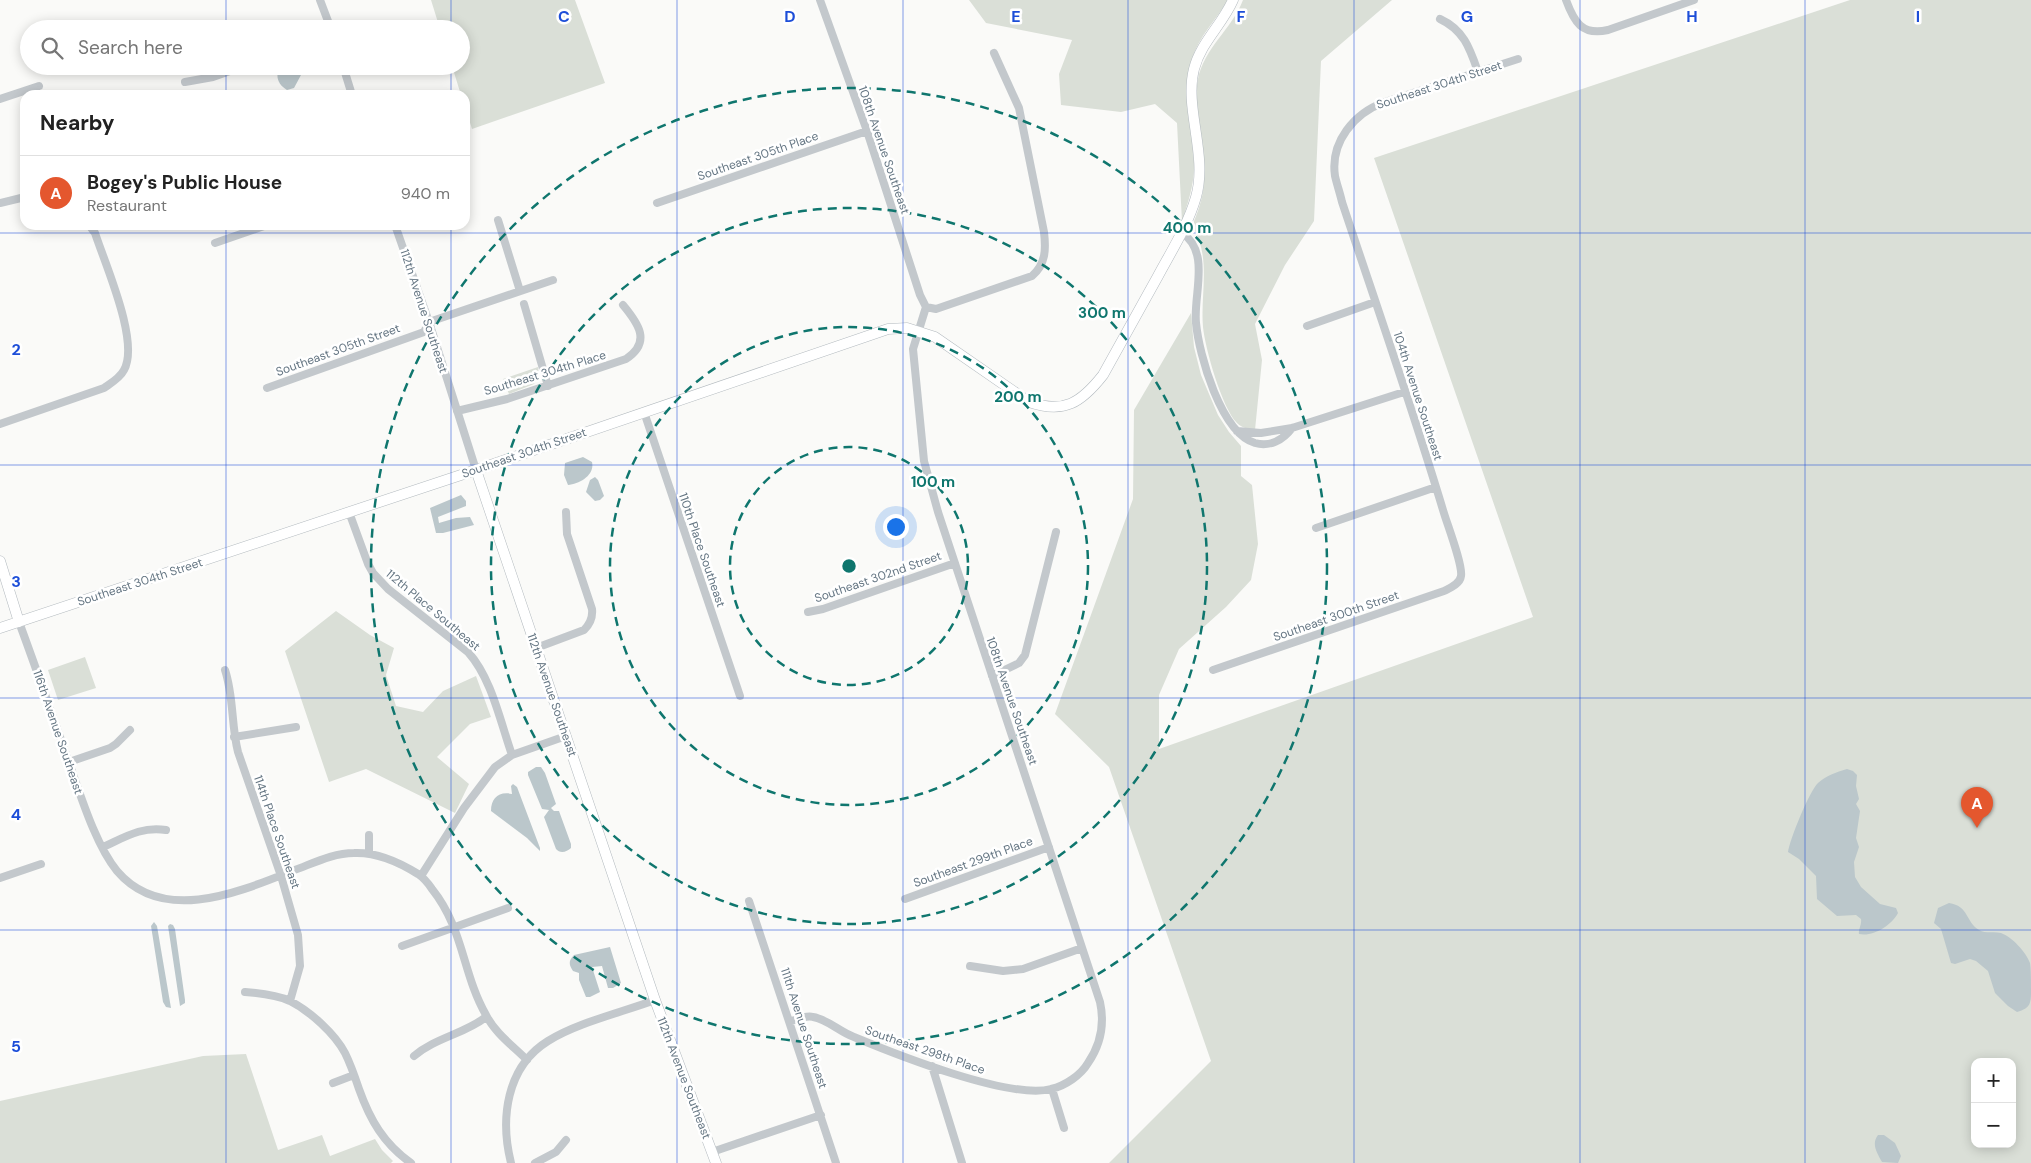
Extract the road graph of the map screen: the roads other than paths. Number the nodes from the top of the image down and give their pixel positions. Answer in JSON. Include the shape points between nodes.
{"nodes":[{"id":1,"x":320,"y":0,"type":"edge"},
{"id":2,"x":820,"y":0,"type":"edge"},
{"id":3,"x":1233,"y":0,"type":"edge"},
{"id":4,"x":1566,"y":0,"type":"edge"},
{"id":5,"x":1694,"y":0,"type":"edge"},
{"id":6,"x":1440,"y":19,"type":"dead end"},
{"id":7,"x":327,"y":20,"type":"edge"},
{"id":8,"x":994,"y":54,"type":"dead end"},
{"id":9,"x":1518,"y":59,"type":"dead end"},
{"id":10,"x":1478,"y":72,"type":"junction"},
{"id":11,"x":219,"y":75,"type":"edge"},
{"id":12,"x":346,"y":75,"type":"edge"},
{"id":13,"x":184,"y":82,"type":"dead end"},
{"id":14,"x":39,"y":86,"type":"dead end"},
{"id":15,"x":27,"y":90,"type":"edge"},
{"id":16,"x":350,"y":90,"type":"edge"},
{"id":17,"x":20,"y":92,"type":"edge"},
{"id":18,"x":0,"y":99,"type":"edge"},
{"id":19,"x":867,"y":131,"type":"junction"},
{"id":20,"x":20,"y":198,"type":"edge"},
{"id":21,"x":0,"y":203,"type":"edge"},
{"id":22,"x":657,"y":203,"type":"dead end"},
{"id":23,"x":498,"y":220,"type":"dead end"},
{"id":24,"x":1350,"y":224,"type":"joint"},
{"id":25,"x":93,"y":230,"type":"edge"},
{"id":26,"x":253,"y":230,"type":"edge"},
{"id":27,"x":397,"y":230,"type":"edge"},
{"id":28,"x":1182,"y":233,"type":"junction"},
{"id":29,"x":215,"y":243,"type":"dead end"},
{"id":30,"x":553,"y":280,"type":"dead end"},
{"id":31,"x":520,"y":291,"type":"junction"},
{"id":32,"x":1375,"y":302,"type":"junction"},
{"id":33,"x":524,"y":304,"type":"dead end"},
{"id":34,"x":623,"y":305,"type":"dead end"},
{"id":35,"x":926,"y":307,"type":"junction"},
{"id":36,"x":428,"y":322,"type":"junction"},
{"id":37,"x":1307,"y":326,"type":"dead end"},
{"id":38,"x":918,"y":331,"type":"junction"},
{"id":39,"x":548,"y":386,"type":"junction"},
{"id":40,"x":267,"y":388,"type":"dead end"},
{"id":41,"x":1404,"y":392,"type":"junction"},
{"id":42,"x":457,"y":411,"type":"junction"},
{"id":43,"x":644,"y":412,"type":"junction"},
{"id":44,"x":0,"y":424,"type":"edge"},
{"id":45,"x":1292,"y":428,"type":"junction"},
{"id":46,"x":1237,"y":431,"type":"junction"},
{"id":47,"x":476,"y":470,"type":"junction"},
{"id":48,"x":1436,"y":487,"type":"junction"},
{"id":49,"x":349,"y":512,"type":"junction"},
{"id":50,"x":566,"y":512,"type":"dead end"},
{"id":51,"x":1316,"y":528,"type":"dead end"},
{"id":52,"x":1056,"y":532,"type":"dead end"},
{"id":53,"x":0,"y":560,"type":"edge"},
{"id":54,"x":955,"y":563,"type":"junction"},
{"id":55,"x":1461,"y":576,"type":"joint"},
{"id":56,"x":808,"y":612,"type":"dead end"},
{"id":57,"x":20,"y":622,"type":"junction"},
{"id":58,"x":0,"y":628,"type":"edge"},
{"id":59,"x":536,"y":648,"type":"junction"},
{"id":60,"x":225,"y":670,"type":"dead end"},
{"id":61,"x":1213,"y":670,"type":"dead end"},
{"id":62,"x":992,"y":676,"type":"junction"},
{"id":63,"x":740,"y":696,"type":"dead end"},
{"id":64,"x":296,"y":727,"type":"dead end"},
{"id":65,"x":130,"y":730,"type":"dead end"},
{"id":66,"x":566,"y":736,"type":"junction"},
{"id":67,"x":234,"y":737,"type":"junction"},
{"id":68,"x":512,"y":755,"type":"junction"},
{"id":69,"x":69,"y":762,"type":"junction"},
{"id":70,"x":166,"y":830,"type":"dead end"},
{"id":71,"x":369,"y":835,"type":"dead end"},
{"id":72,"x":103,"y":847,"type":"junction"},
{"id":73,"x":1050,"y":847,"type":"junction"},
{"id":74,"x":369,"y":853,"type":"junction"},
{"id":75,"x":40,"y":864,"type":"dead end"},
{"id":76,"x":281,"y":876,"type":"junction"},
{"id":77,"x":421,"y":876,"type":"junction"},
{"id":78,"x":0,"y":878,"type":"edge"},
{"id":79,"x":905,"y":899,"type":"dead end"},
{"id":80,"x":749,"y":901,"type":"dead end"},
{"id":81,"x":508,"y":908,"type":"dead end"},
{"id":82,"x":455,"y":927,"type":"junction"},
{"id":83,"x":402,"y":946,"type":"dead end"},
{"id":84,"x":1082,"y":948,"type":"junction"},
{"id":85,"x":970,"y":966,"type":"dead end"},
{"id":86,"x":245,"y":992,"type":"dead end"},
{"id":87,"x":655,"y":1000,"type":"junction"},
{"id":88,"x":290,"y":1001,"type":"junction"},
{"id":89,"x":486,"y":1017,"type":"junction"},
{"id":90,"x":791,"y":1021,"type":"junction"},
{"id":91,"x":414,"y":1056,"type":"dead end"},
{"id":92,"x":527,"y":1060,"type":"junction"},
{"id":93,"x":932,"y":1066,"type":"junction"},
{"id":94,"x":1083,"y":1072,"type":"joint"},
{"id":95,"x":354,"y":1075,"type":"junction"},
{"id":96,"x":333,"y":1083,"type":"dead end"},
{"id":97,"x":1052,"y":1089,"type":"junction"},
{"id":98,"x":821,"y":1115,"type":"junction"},
{"id":99,"x":1064,"y":1128,"type":"dead end"},
{"id":100,"x":566,"y":1140,"type":"dead end"},
{"id":101,"x":712,"y":1152,"type":"junction"},
{"id":102,"x":411,"y":1163,"type":"edge"},
{"id":103,"x":511,"y":1163,"type":"edge"},
{"id":104,"x":534,"y":1163,"type":"edge"},
{"id":105,"x":716,"y":1163,"type":"edge"},
{"id":106,"x":836,"y":1163,"type":"edge"},
{"id":107,"x":962,"y":1163,"type":"edge"}],
"edges":[{"from":1,"to":7,"type":"street"},
{"from":2,"to":19,"type":"street","name":"108th Avenue Southeast"},
{"from":3,"to":28,"type":"street","via":[[1207,38],[1194,70],[1200,180]]},
{"from":4,"to":5,"type":"street","via":[[1582,28],[1594,32]]},
{"from":6,"to":10,"type":"street","via":[[1456,28],[1465,39]]},
{"from":8,"to":35,"type":"street","via":[[1019,108],[1042,219],[1043,264],[1032,276],[936,309]]},
{"from":9,"to":10,"type":"street","name":"Southeast 304th Street"},
{"from":10,"to":24,"type":"street","name":"Southeast 304th Street","via":[[1375,106],[1347,129],[1336,152],[1335,176]]},
{"from":11,"to":13,"type":"street"},
{"from":12,"to":16,"type":"street"},
{"from":14,"to":15,"type":"street"},
{"from":17,"to":18,"type":"street"},
{"from":19,"to":22,"type":"street","name":"Southeast 305th Place"},
{"from":19,"to":35,"type":"street","name":"108th Avenue Southeast"},
{"from":20,"to":21,"type":"street"},
{"from":23,"to":31,"type":"street"},
{"from":24,"to":32,"type":"street","name":"104th Avenue Southeast"},
{"from":25,"to":44,"type":"street","via":[[127,330],[129,352],[124,371],[104,388]]},
{"from":26,"to":29,"type":"street"},
{"from":27,"to":36,"type":"street","name":"112th Avenue Southeast"},
{"from":28,"to":38,"type":"street","name":"Southeast 304th Street","via":[[1103,375],[1090,392],[1070,405],[1045,408],[1029,402],[935,337]]},
{"from":28,"to":46,"type":"street","via":[[1196,248],[1196,323],[1202,356],[1223,411]]},
{"from":30,"to":31,"type":"street","name":"Southeast 305th Street"},
{"from":31,"to":36,"type":"street","name":"Southeast 305th Street"},
{"from":32,"to":37,"type":"street"},
{"from":32,"to":41,"type":"street","name":"104th Avenue Southeast"},
{"from":33,"to":39,"type":"street"},
{"from":34,"to":39,"type":"street","name":"Southeast 304th Place","via":[[639,330],[641,344],[637,350],[626,359]]},
{"from":35,"to":38,"type":"street"},
{"from":36,"to":40,"type":"street","name":"Southeast 305th Street","via":[[424,332]]},
{"from":36,"to":42,"type":"street","name":"112th Avenue Southeast"},
{"from":38,"to":43,"type":"street","name":"Southeast 304th Street","via":[[897,327],[879,331]]},
{"from":38,"to":54,"type":"street","name":"108th Avenue Southeast","via":[[913,349],[924,461]]},
{"from":39,"to":42,"type":"street","name":"Southeast 304th Place"},
{"from":41,"to":45,"type":"street"},
{"from":41,"to":48,"type":"street","name":"104th Avenue Southeast"},
{"from":42,"to":47,"type":"street","name":"112th Avenue Southeast"},
{"from":43,"to":47,"type":"street","name":"Southeast 304th Street"},
{"from":43,"to":63,"type":"street","name":"110th Place Southeast"},
{"from":45,"to":46,"type":"street","via":[[1261,433]]},
{"from":45,"to":46,"type":"street","via":[[1278,441],[1259,444],[1249,441]]},
{"from":47,"to":49,"type":"street","name":"Southeast 304th Street"},
{"from":47,"to":59,"type":"street","name":"112th Avenue Southeast"},
{"from":48,"to":51,"type":"street"},
{"from":48,"to":55,"type":"street","name":"104th Avenue Southeast"},
{"from":49,"to":57,"type":"street","name":"Southeast 304th Street"},
{"from":49,"to":68,"type":"street","name":"112th Place Southeast","via":[[373,573],[477,662]]},
{"from":50,"to":59,"type":"street","via":[[567,534],[592,609],[590,624],[584,630]]},
{"from":52,"to":62,"type":"street","via":[[1025,655],[1019,663]]},
{"from":53,"to":57,"type":"street","name":"116th Avenue Southeast"},
{"from":54,"to":56,"type":"street","name":"Southeast 302nd Street"},
{"from":54,"to":62,"type":"street","name":"108th Avenue Southeast"},
{"from":55,"to":61,"type":"street","name":"Southeast 300th Street","via":[[1456,584],[1444,591]]},
{"from":57,"to":58,"type":"street","name":"Southeast 304th Street"},
{"from":57,"to":69,"type":"street","name":"116th Avenue Southeast"},
{"from":59,"to":66,"type":"street","name":"112th Avenue Southeast"},
{"from":60,"to":67,"type":"street","name":"114th Place Southeast","via":[[231,693]]},
{"from":62,"to":73,"type":"street","name":"108th Avenue Southeast"},
{"from":64,"to":67,"type":"street"},
{"from":65,"to":69,"type":"street","via":[[110,748]]},
{"from":66,"to":68,"type":"street"},
{"from":66,"to":87,"type":"street","name":"112th Avenue Southeast"},
{"from":67,"to":76,"type":"street","name":"114th Place Southeast"},
{"from":68,"to":77,"type":"street","via":[[484,779]]},
{"from":69,"to":72,"type":"street","name":"116th Avenue Southeast","via":[[86,812]]},
{"from":70,"to":72,"type":"street","via":[[153,827]]},
{"from":71,"to":74,"type":"street"},
{"from":72,"to":76,"type":"street","name":"116th Avenue Southeast","via":[[126,880],[141,890],[170,900],[203,900]]},
{"from":73,"to":79,"type":"street","name":"Southeast 299th Place"},
{"from":73,"to":84,"type":"street","name":"108th Avenue Southeast"},
{"from":74,"to":76,"type":"street","name":"116th Avenue Southeast","via":[[332,856]]},
{"from":74,"to":77,"type":"street","name":"116th Avenue Southeast","via":[[392,860]]},
{"from":75,"to":78,"type":"street"},
{"from":76,"to":88,"type":"street","name":"114th Place Southeast","via":[[300,950],[299,973]]},
{"from":77,"to":82,"type":"street","via":[[437,895]]},
{"from":80,"to":90,"type":"street","name":"111th Avenue Southeast"},
{"from":81,"to":82,"type":"street"},
{"from":82,"to":83,"type":"street"},
{"from":82,"to":89,"type":"street"},
{"from":84,"to":85,"type":"street","via":[[1023,969],[1003,971]]},
{"from":84,"to":94,"type":"street","name":"108th Avenue Southeast","via":[[1103,1017],[1099,1043]]},
{"from":86,"to":88,"type":"street"},
{"from":87,"to":92,"type":"street","via":[[559,1035]]},
{"from":87,"to":101,"type":"street","name":"112th Avenue Southeast"},
{"from":88,"to":95,"type":"street","via":[[329,1031],[346,1054]]},
{"from":89,"to":91,"type":"street","via":[[463,1032],[425,1047]]},
{"from":89,"to":92,"type":"street"},
{"from":90,"to":93,"type":"street","name":"Southeast 298th Place","via":[[815,1017],[851,1036]]},
{"from":90,"to":98,"type":"street","name":"111th Avenue Southeast"},
{"from":92,"to":103,"type":"street","via":[[513,1084],[506,1109],[506,1140]]},
{"from":93,"to":97,"type":"street","name":"Southeast 298th Place","via":[[1010,1088]]},
{"from":93,"to":107,"type":"street"},
{"from":94,"to":97,"type":"street","name":"Southeast 298th Place"},
{"from":95,"to":96,"type":"street"},
{"from":95,"to":102,"type":"street","via":[[375,1127],[388,1145]]},
{"from":97,"to":99,"type":"street"},
{"from":98,"to":101,"type":"street"},
{"from":98,"to":106,"type":"street","name":"111th Avenue Southeast"},
{"from":100,"to":104,"type":"street","via":[[556,1152]]},
{"from":101,"to":105,"type":"street","name":"112th Avenue Southeast"}]}
